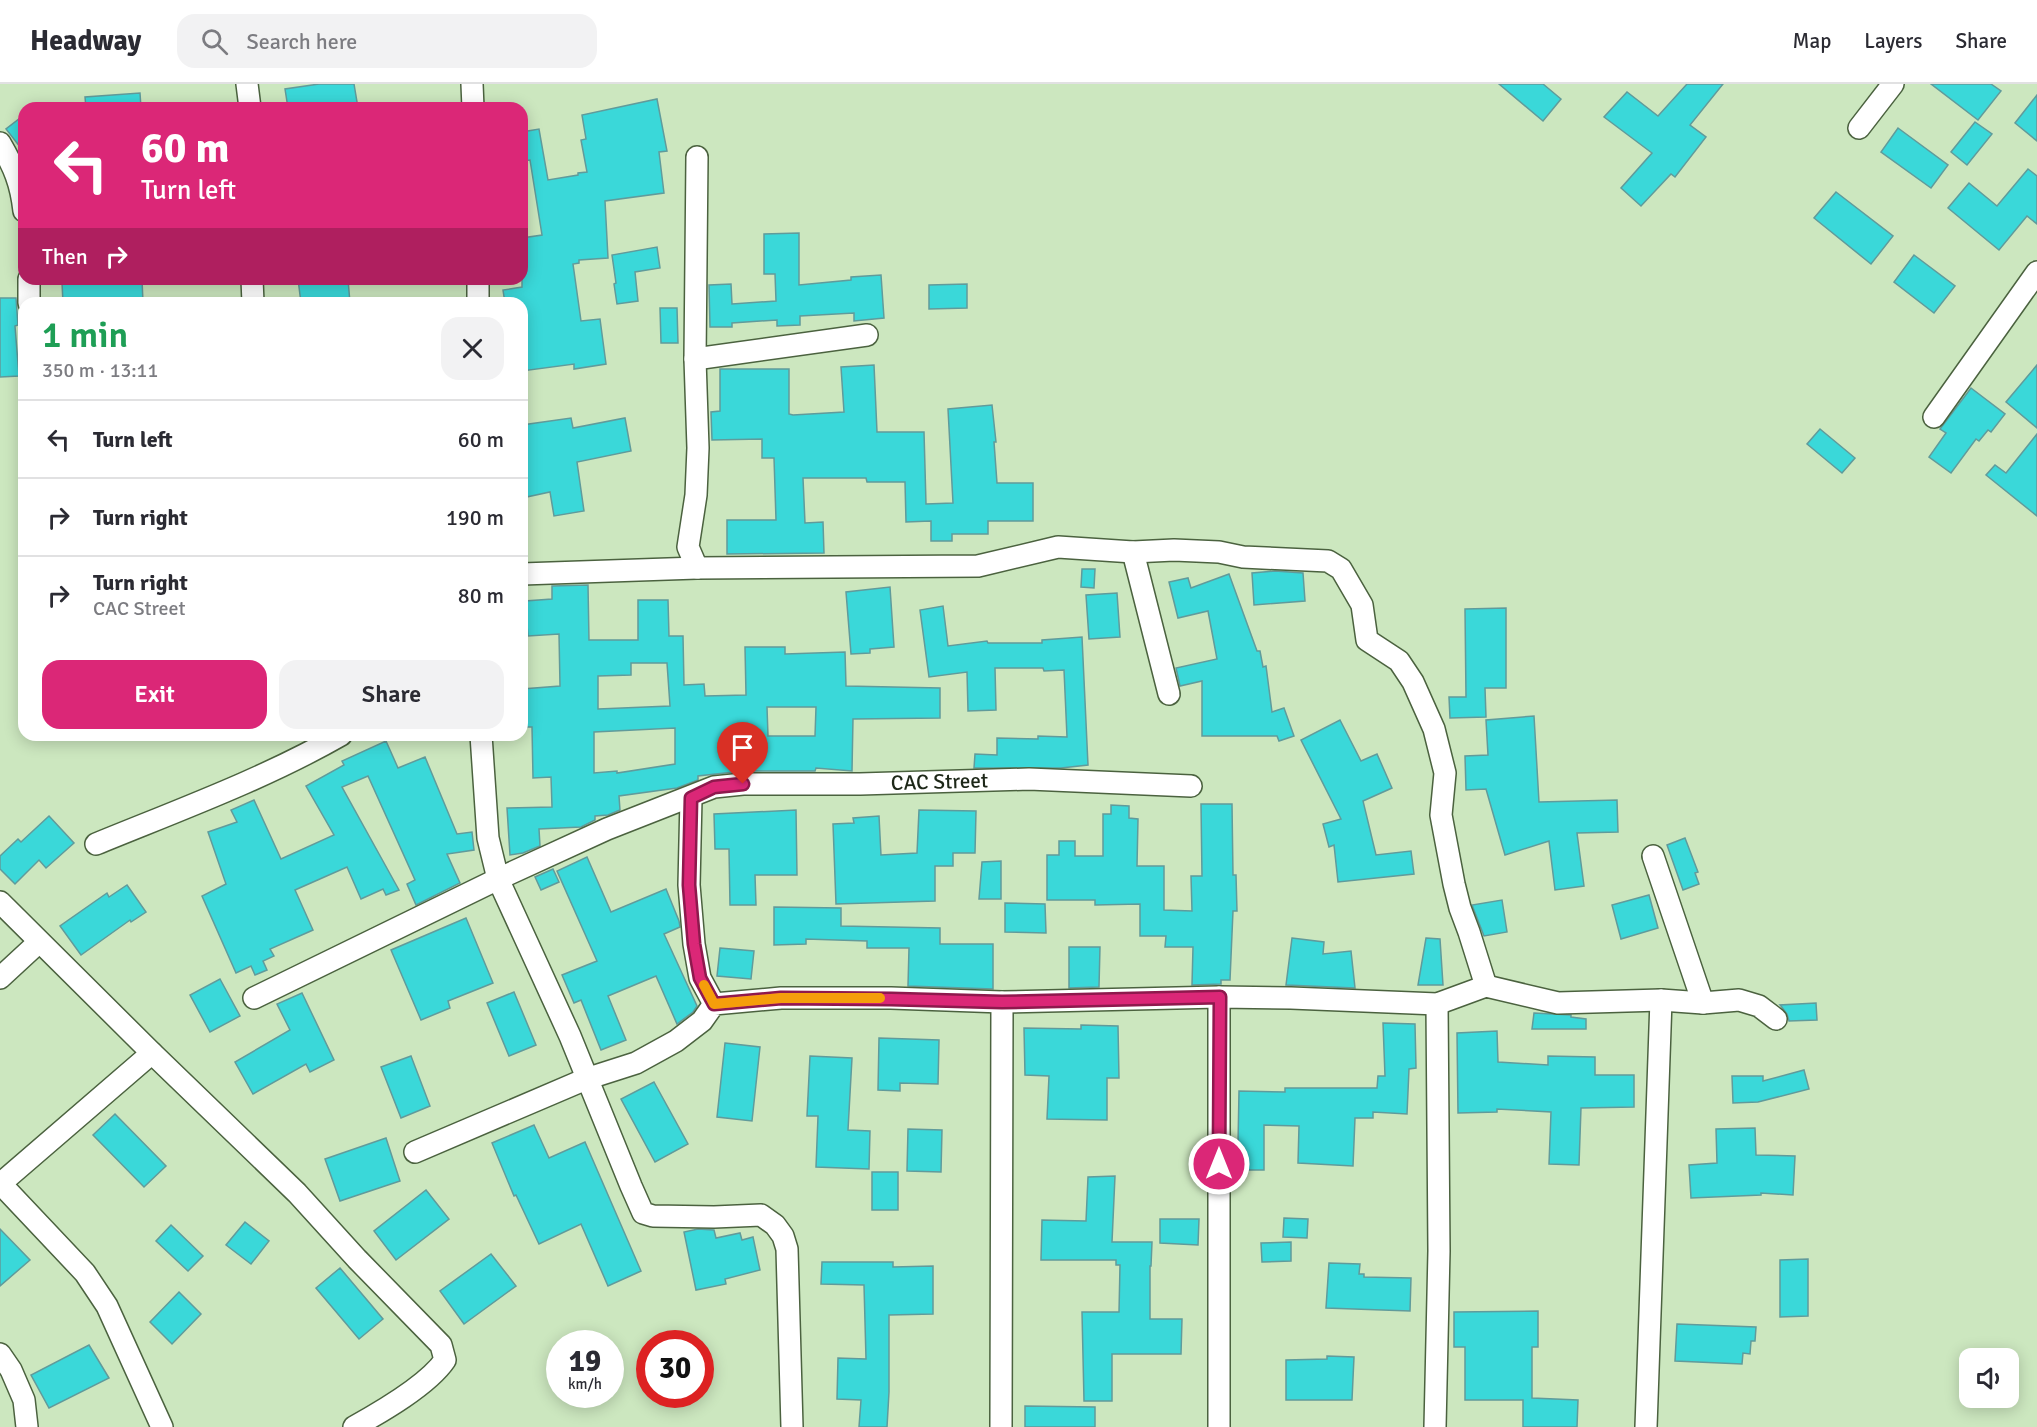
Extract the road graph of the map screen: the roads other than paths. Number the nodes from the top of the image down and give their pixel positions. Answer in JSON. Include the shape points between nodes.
{"nodes":[{"id":1,"x":248,"y":84,"type":"edge"},
{"id":2,"x":472,"y":84,"type":"edge"},
{"id":3,"x":1893,"y":84,"type":"edge"},
{"id":4,"x":250,"y":102,"type":"edge"},
{"id":5,"x":473,"y":102,"type":"edge"},
{"id":6,"x":1859,"y":128,"type":"dead end"},
{"id":7,"x":0,"y":142,"type":"edge"},
{"id":8,"x":697,"y":157,"type":"dead end"},
{"id":9,"x":18,"y":178,"type":"edge"},
{"id":10,"x":2037,"y":272,"type":"edge"},
{"id":11,"x":867,"y":336,"type":"dead end"},
{"id":12,"x":695,"y":358,"type":"junction"},
{"id":13,"x":1934,"y":417,"type":"dead end"},
{"id":14,"x":1133,"y":552,"type":"junction"},
{"id":15,"x":697,"y":568,"type":"junction"},
{"id":16,"x":528,"y":574,"type":"edge"},
{"id":17,"x":1169,"y":694,"type":"dead end"},
{"id":18,"x":331,"y":741,"type":"edge"},
{"id":19,"x":481,"y":741,"type":"edge"},
{"id":20,"x":1191,"y":786,"type":"dead end"},
{"id":21,"x":691,"y":798,"type":"junction"},
{"id":22,"x":96,"y":844,"type":"dead end"},
{"id":23,"x":1653,"y":856,"type":"dead end"},
{"id":24,"x":498,"y":879,"type":"junction"},
{"id":25,"x":0,"y":902,"type":"edge"},
{"id":26,"x":39,"y":942,"type":"junction"},
{"id":27,"x":0,"y":978,"type":"edge"},
{"id":28,"x":1486,"y":986,"type":"junction"},
{"id":29,"x":1220,"y":997,"type":"junction"},
{"id":30,"x":254,"y":998,"type":"dead end"},
{"id":31,"x":1661,"y":1000,"type":"junction"},
{"id":32,"x":1002,"y":1002,"type":"junction"},
{"id":33,"x":1703,"y":1003,"type":"junction"},
{"id":34,"x":714,"y":1004,"type":"junction"},
{"id":35,"x":1437,"y":1005,"type":"junction"},
{"id":36,"x":1776,"y":1018,"type":"dead end"},
{"id":37,"x":152,"y":1053,"type":"junction"},
{"id":38,"x":586,"y":1079,"type":"junction"},
{"id":39,"x":415,"y":1152,"type":"dead end"},
{"id":40,"x":0,"y":1184,"type":"edge"},
{"id":41,"x":0,"y":1354,"type":"edge"},
{"id":42,"x":27,"y":1427,"type":"edge"},
{"id":43,"x":162,"y":1427,"type":"edge"},
{"id":44,"x":354,"y":1427,"type":"edge"},
{"id":45,"x":792,"y":1427,"type":"edge"},
{"id":46,"x":1002,"y":1427,"type":"edge"},
{"id":47,"x":1219,"y":1427,"type":"edge"},
{"id":48,"x":1435,"y":1427,"type":"edge"},
{"id":49,"x":1646,"y":1427,"type":"edge"}],
"edges":[{"from":1,"to":4,"type":"street"},
{"from":2,"to":5,"type":"street"},
{"from":3,"to":6,"type":"street"},
{"from":7,"to":9,"type":"street"},
{"from":8,"to":12,"type":"street"},
{"from":10,"to":13,"type":"street"},
{"from":11,"to":12,"type":"street"},
{"from":12,"to":15,"type":"street","via":[[698,448],[688,547]]},
{"from":14,"to":15,"type":"street","via":[[1058,547],[978,566]]},
{"from":14,"to":17,"type":"street"},
{"from":14,"to":28,"type":"street","via":[[1219,552],[1243,558],[1328,561],[1341,569],[1362,605],[1367,640],[1399,661],[1434,729],[1445,773],[1441,815],[1454,884]]},
{"from":15,"to":16,"type":"street"},
{"from":18,"to":22,"type":"street","via":[[220,794]]},
{"from":19,"to":24,"type":"street","via":[[488,838]]},
{"from":20,"to":21,"type":"street","name":"CAC Street","via":[[1029,779],[743,784],[714,787]]},
{"from":21,"to":24,"type":"street","name":"CAC Street","via":[[607,829]]},
{"from":21,"to":34,"type":"street","via":[[689,885],[694,944],[700,978]]},
{"from":23,"to":33,"type":"street"},
{"from":24,"to":30,"type":"street","name":"CAC Street"},
{"from":24,"to":38,"type":"street"},
{"from":25,"to":26,"type":"street"},
{"from":26,"to":27,"type":"street"},
{"from":26,"to":37,"type":"street"},
{"from":28,"to":31,"type":"street","via":[[1558,1003]]},
{"from":28,"to":35,"type":"street"},
{"from":29,"to":32,"type":"street"},
{"from":29,"to":35,"type":"street"},
{"from":29,"to":47,"type":"street"},
{"from":31,"to":33,"type":"street"},
{"from":31,"to":49,"type":"street"},
{"from":32,"to":34,"type":"street","via":[[781,998]]},
{"from":32,"to":46,"type":"street"},
{"from":33,"to":36,"type":"street","via":[[1739,1000],[1759,1006]]},
{"from":34,"to":38,"type":"street","via":[[702,1021],[676,1041],[636,1063]]},
{"from":35,"to":48,"type":"street","via":[[1439,1251]]},
{"from":37,"to":40,"type":"street"},
{"from":37,"to":44,"type":"street","via":[[297,1193],[441,1345],[445,1360],[439,1369]]},
{"from":38,"to":39,"type":"street"},
{"from":38,"to":45,"type":"street","via":[[643,1213],[762,1215],[783,1236],[787,1249]]},
{"from":40,"to":43,"type":"street","via":[[85,1273],[107,1306]]},
{"from":41,"to":42,"type":"street","via":[[24,1400]]}]}
